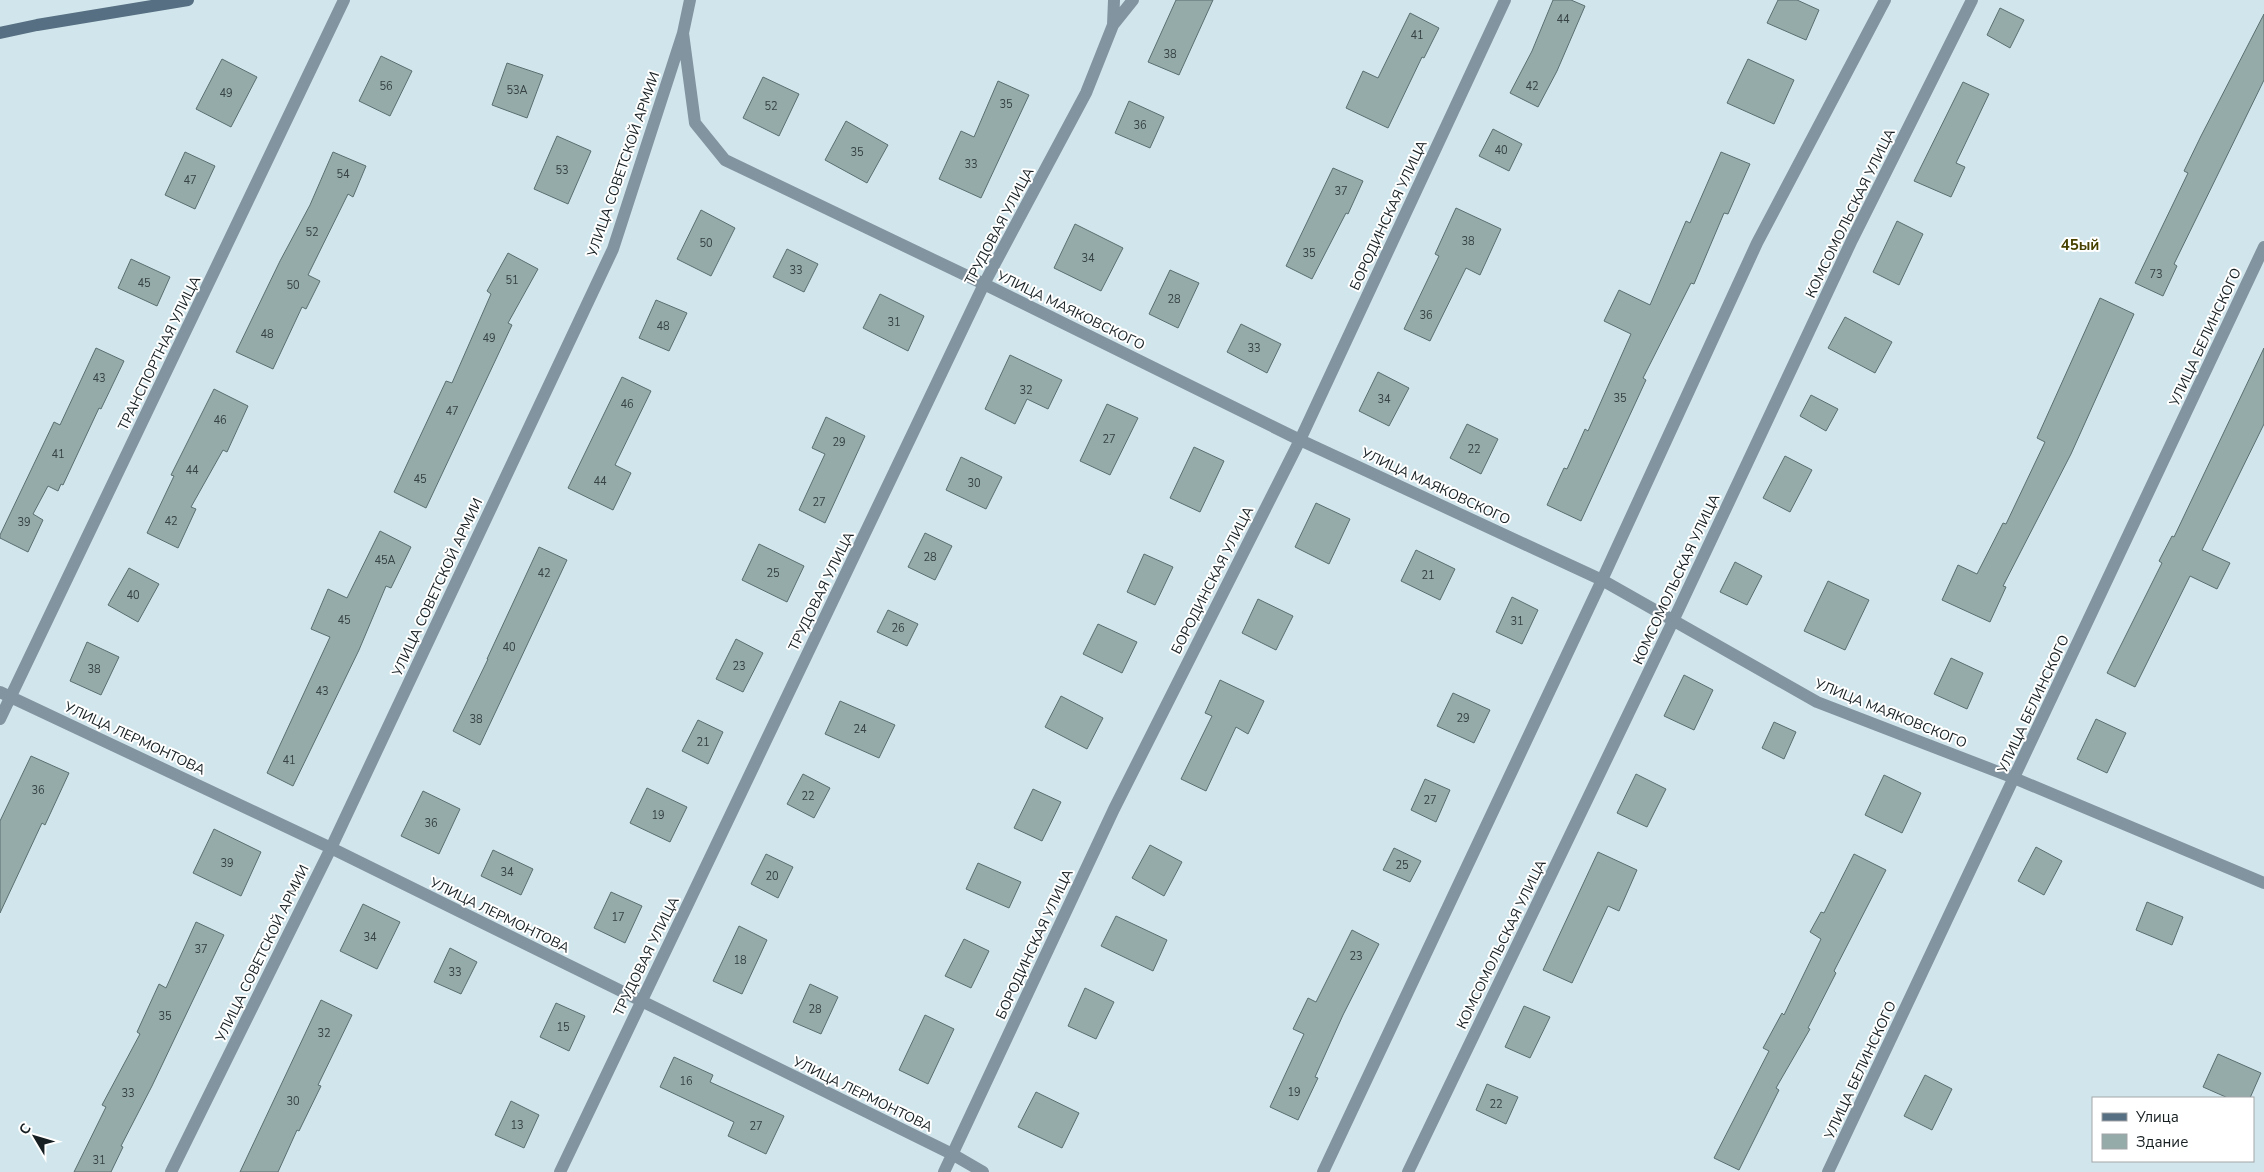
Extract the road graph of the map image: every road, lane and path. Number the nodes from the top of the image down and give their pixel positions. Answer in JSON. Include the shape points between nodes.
{"nodes":[{"id":1,"x":188,"y":0,"type":"edge"},
{"id":2,"x":344,"y":0,"type":"edge"},
{"id":3,"x":690,"y":0,"type":"edge"},
{"id":4,"x":1114,"y":0,"type":"edge"},
{"id":5,"x":1132,"y":0,"type":"edge"},
{"id":6,"x":1505,"y":0,"type":"edge"},
{"id":7,"x":1885,"y":0,"type":"edge"},
{"id":8,"x":1972,"y":0,"type":"edge"},
{"id":9,"x":1113,"y":25,"type":"junction"},
{"id":10,"x":0,"y":33,"type":"edge"},
{"id":11,"x":683,"y":33,"type":"junction"},
{"id":12,"x":2264,"y":247,"type":"edge"},
{"id":13,"x":984,"y":284,"type":"junction"},
{"id":14,"x":1300,"y":440,"type":"junction"},
{"id":15,"x":1602,"y":580,"type":"junction"},
{"id":16,"x":1674,"y":619,"type":"junction"},
{"id":17,"x":6,"y":694,"type":"edge"},
{"id":18,"x":0,"y":719,"type":"edge"},
{"id":19,"x":2014,"y":778,"type":"junction"},
{"id":20,"x":331,"y":848,"type":"junction"},
{"id":21,"x":2264,"y":884,"type":"edge"},
{"id":22,"x":641,"y":1001,"type":"junction"},
{"id":23,"x":952,"y":1154,"type":"junction"},
{"id":24,"x":171,"y":1172,"type":"edge"},
{"id":25,"x":560,"y":1172,"type":"edge"},
{"id":26,"x":944,"y":1172,"type":"edge"},
{"id":27,"x":983,"y":1172,"type":"edge"},
{"id":28,"x":1323,"y":1172,"type":"edge"},
{"id":29,"x":1408,"y":1172,"type":"edge"},
{"id":30,"x":1828,"y":1172,"type":"edge"}],
"edges":[{"from":1,"to":10,"type":"main road"},
{"from":2,"to":17,"type":"street","name":"ТРАНСПОРТНАЯ УЛИЦА"},
{"from":3,"to":11,"type":"street","name":"УЛИЦА СОВЕТСКОЙ АРМИИ"},
{"from":4,"to":9,"type":"street","name":"ТРУДОВАЯ УЛИЦА"},
{"from":5,"to":9,"type":"street","name":"ТРУДОВАЯ УЛИЦА"},
{"from":6,"to":14,"type":"street","name":"БОРОДИНСКАЯ УЛИЦА"},
{"from":7,"to":15,"type":"street","via":[[1757,243]]},
{"from":8,"to":16,"type":"street","name":"КОМСОМОЛЬСКАЯ УЛИЦА","via":[[1852,240]]},
{"from":9,"to":13,"type":"street","name":"ТРУДОВАЯ УЛИЦА","via":[[1086,93]]},
{"from":11,"to":13,"type":"street","name":"УЛИЦА МАЯКОВСКОГО","via":[[695,123],[726,160]]},
{"from":11,"to":20,"type":"street","name":"УЛИЦА СОВЕТСКОЙ АРМИИ","via":[[613,249]]},
{"from":12,"to":19,"type":"street","name":"УЛИЦА БЕЛИНСКОГО"},
{"from":13,"to":14,"type":"street","name":"УЛИЦА МАЯКОВСКОГО"},
{"from":13,"to":22,"type":"street","name":"ТРУДОВАЯ УЛИЦА"},
{"from":14,"to":15,"type":"street","name":"УЛИЦА МАЯКОВСКОГО"},
{"from":14,"to":23,"type":"street","name":"БОРОДИНСКАЯ УЛИЦА","via":[[1114,809]]},
{"from":15,"to":16,"type":"street","name":"УЛИЦА МАЯКОВСКОГО"},
{"from":15,"to":28,"type":"street"},
{"from":16,"to":19,"type":"street","name":"УЛИЦА МАЯКОВСКОГО","via":[[1817,702]]},
{"from":16,"to":29,"type":"street","name":"КОМСОМОЛЬСКАЯ УЛИЦА"},
{"from":17,"to":18,"type":"street","name":"ТРАНСПОРТНАЯ УЛИЦА"},
{"from":17,"to":20,"type":"street","name":"УЛИЦА ЛЕРМОНТОВА"},
{"from":19,"to":21,"type":"street","name":"УЛИЦА МАЯКОВСКОГО"},
{"from":19,"to":30,"type":"street","name":"УЛИЦА БЕЛИНСКОГО"},
{"from":20,"to":22,"type":"street","name":"УЛИЦА ЛЕРМОНТОВА"},
{"from":20,"to":24,"type":"street","name":"УЛИЦА СОВЕТСКОЙ АРМИИ"},
{"from":22,"to":23,"type":"street","name":"УЛИЦА ЛЕРМОНТОВА"},
{"from":22,"to":25,"type":"street","name":"ТРУДОВАЯ УЛИЦА"},
{"from":23,"to":26,"type":"street","name":"БОРОДИНСКАЯ УЛИЦА"},
{"from":23,"to":27,"type":"street","name":"УЛИЦА ЛЕРМОНТОВА"}]}
